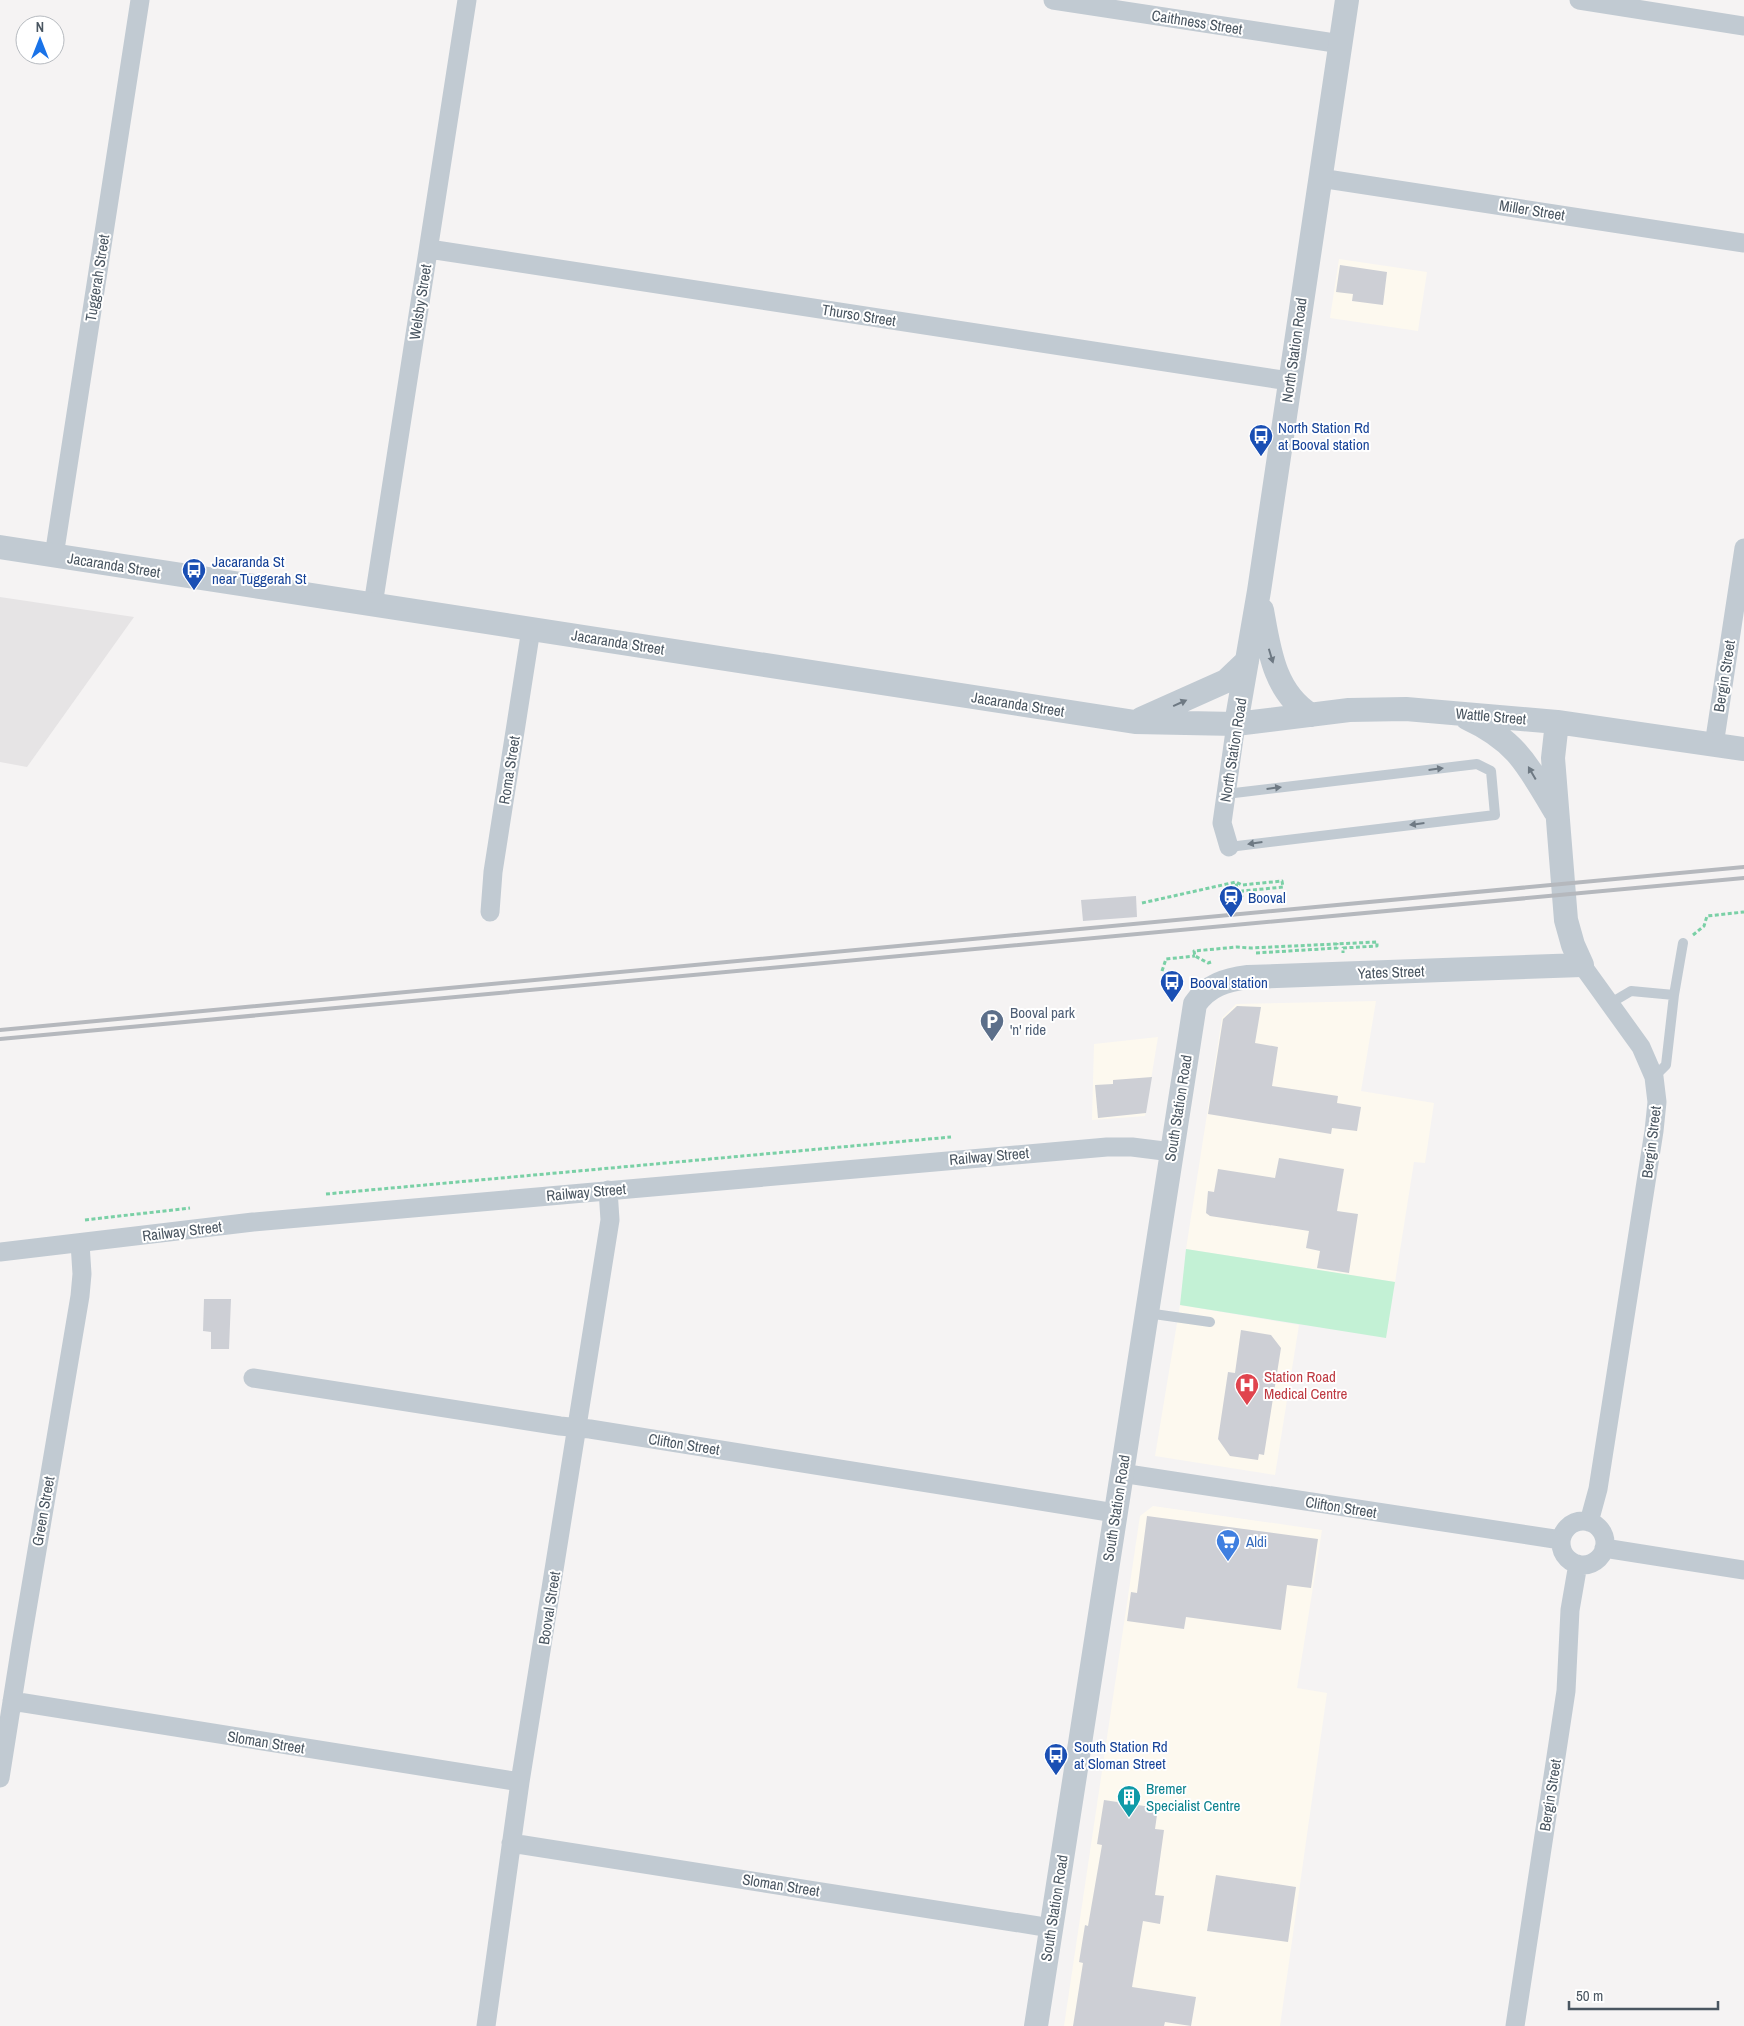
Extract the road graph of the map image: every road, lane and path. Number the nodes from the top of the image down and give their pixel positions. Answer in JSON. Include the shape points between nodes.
{"nodes":[{"id":1,"x":140,"y":0,"type":"edge"},
{"id":2,"x":467,"y":0,"type":"edge"},
{"id":3,"x":1053,"y":0,"type":"edge"},
{"id":4,"x":1348,"y":0,"type":"edge"},
{"id":5,"x":1579,"y":0,"type":"edge"},
{"id":6,"x":1744,"y":26,"type":"edge"},
{"id":7,"x":1341,"y":44,"type":"junction"},
{"id":8,"x":1320,"y":178,"type":"junction"},
{"id":9,"x":1744,"y":243,"type":"edge"},
{"id":10,"x":429,"y":249,"type":"junction"},
{"id":11,"x":1290,"y":381,"type":"junction"},
{"id":12,"x":0,"y":548,"type":"edge"},
{"id":13,"x":1744,"y":548,"type":"edge"},
{"id":14,"x":54,"y":556,"type":"junction"},
{"id":15,"x":1259,"y":591,"type":"junction"},
{"id":16,"x":374,"y":605,"type":"junction"},
{"id":17,"x":530,"y":629,"type":"junction"},
{"id":18,"x":1247,"y":660,"type":"junction"},
{"id":19,"x":1457,"y":713,"type":"junction"},
{"id":20,"x":1311,"y":715,"type":"junction"},
{"id":21,"x":1135,"y":722,"type":"junction"},
{"id":22,"x":1557,"y":722,"type":"junction"},
{"id":23,"x":1236,"y":724,"type":"junction"},
{"id":24,"x":1714,"y":744,"type":"junction"},
{"id":25,"x":1744,"y":749,"type":"edge"},
{"id":26,"x":1226,"y":794,"type":"junction"},
{"id":27,"x":1557,"y":815,"type":"junction"},
{"id":28,"x":1229,"y":847,"type":"joint"},
{"id":29,"x":1236,"y":882,"type":"junction"},
{"id":30,"x":1142,"y":903,"type":"dead end"},
{"id":31,"x":490,"y":912,"type":"dead end"},
{"id":32,"x":1744,"y":912,"type":"edge"},
{"id":33,"x":1236,"y":942,"type":"dead end"},
{"id":34,"x":1337,"y":943,"type":"junction"},
{"id":35,"x":1683,"y":943,"type":"joint"},
{"id":36,"x":1237,"y":947,"type":"junction"},
{"id":37,"x":1252,"y":953,"type":"dead end"},
{"id":38,"x":1343,"y":954,"type":"dead end"},
{"id":39,"x":1195,"y":956,"type":"junction"},
{"id":40,"x":1208,"y":964,"type":"dead end"},
{"id":41,"x":1582,"y":965,"type":"junction"},
{"id":42,"x":1162,"y":971,"type":"dead end"},
{"id":43,"x":1203,"y":993,"type":"joint"},
{"id":44,"x":1674,"y":995,"type":"junction"},
{"id":45,"x":1609,"y":1004,"type":"junction"},
{"id":46,"x":1654,"y":1077,"type":"junction"},
{"id":47,"x":1172,"y":1152,"type":"junction"},
{"id":48,"x":608,"y":1190,"type":"junction"},
{"id":49,"x":80,"y":1243,"type":"junction"},
{"id":50,"x":0,"y":1252,"type":"edge"},
{"id":51,"x":1146,"y":1313,"type":"junction"},
{"id":52,"x":1210,"y":1322,"type":"dead end"},
{"id":53,"x":253,"y":1378,"type":"dead end"},
{"id":54,"x":577,"y":1428,"type":"junction"},
{"id":55,"x":1121,"y":1474,"type":"junction"},
{"id":56,"x":1115,"y":1513,"type":"junction"},
{"id":57,"x":1589,"y":1522,"type":"junction"},
{"id":58,"x":1561,"y":1540,"type":"junction"},
{"id":59,"x":1604,"y":1548,"type":"junction"},
{"id":60,"x":1578,"y":1564,"type":"junction"},
{"id":61,"x":1744,"y":1570,"type":"edge"},
{"id":62,"x":12,"y":1701,"type":"junction"},
{"id":63,"x":0,"y":1778,"type":"edge"},
{"id":64,"x":520,"y":1782,"type":"junction"},
{"id":65,"x":511,"y":1843,"type":"junction"},
{"id":66,"x":1051,"y":1928,"type":"junction"},
{"id":67,"x":486,"y":2026,"type":"edge"},
{"id":68,"x":1036,"y":2026,"type":"edge"},
{"id":69,"x":1515,"y":2026,"type":"edge"}],
"edges":[{"from":1,"to":14,"type":"street","name":"Tuggerah Street"},
{"from":2,"to":10,"type":"street","name":"Welsby Street"},
{"from":3,"to":7,"type":"street","name":"Caithness Street"},
{"from":4,"to":7,"type":"street","name":"North Station Road"},
{"from":5,"to":6,"type":"street"},
{"from":7,"to":8,"type":"street","name":"North Station Road"},
{"from":8,"to":9,"type":"street","name":"Miller Street"},
{"from":8,"to":11,"type":"street","name":"North Station Road"},
{"from":10,"to":11,"type":"street","name":"Thurso Street"},
{"from":10,"to":16,"type":"street","name":"Welsby Street"},
{"from":11,"to":15,"type":"street","name":"North Station Road"},
{"from":12,"to":14,"type":"street","name":"Jacaranda Street"},
{"from":13,"to":24,"type":"street","name":"Bergin Street"},
{"from":14,"to":16,"type":"street","name":"Jacaranda Street"},
{"from":15,"to":18,"type":"street","name":"North Station Road"},
{"from":15,"to":20,"type":"street","one_way":true,"via":[[1270,655],[1286,694]]},
{"from":16,"to":17,"type":"street","name":"Jacaranda Street"},
{"from":17,"to":21,"type":"street","name":"Jacaranda Street"},
{"from":17,"to":31,"type":"street","name":"Roma Street","via":[[493,872]]},
{"from":21,"to":18,"type":"street","one_way":true,"via":[[1226,681]]},
{"from":18,"to":23,"type":"street","name":"North Station Road"},
{"from":19,"to":20,"type":"street","name":"Wattle Street","via":[[1396,709]]},
{"from":19,"to":22,"type":"street","name":"Wattle Street"},
{"from":27,"to":19,"type":"street","one_way":true,"via":[[1528,766],[1504,739]]},
{"from":20,"to":23,"type":"street","name":"Wattle Street"},
{"from":21,"to":23,"type":"street","name":"Jacaranda Street"},
{"from":22,"to":24,"type":"street","name":"Wattle Street"},
{"from":22,"to":27,"type":"street","name":"Bergin Street","via":[[1553,758]]},
{"from":23,"to":26,"type":"street","name":"North Station Road"},
{"from":24,"to":25,"type":"street","name":"Wattle Street"},
{"from":26,"to":28,"type":"street","name":"North Station Road","via":[[1222,823]]},
{"from":26,"to":28,"type":"lane","one_way":true,"via":[[1477,764],[1491,771],[1495,815]]},
{"from":27,"to":41,"type":"street","name":"Bergin Street","via":[[1566,920]]},
{"from":29,"to":29,"type":"path","via":[[1238,896],[1242,896],[1242,891],[1283,887],[1282,881],[1242,885]]},
{"from":29,"to":30,"type":"path"},
{"from":32,"to":35,"type":"path","via":[[1707,916],[1704,926]]},
{"from":33,"to":36,"type":"path"},
{"from":34,"to":36,"type":"path"},
{"from":34,"to":37,"type":"path","via":[[1337,948]]},
{"from":34,"to":38,"type":"path","via":[[1377,942],[1377,946],[1343,948]]},
{"from":35,"to":44,"type":"lane"},
{"from":36,"to":39,"type":"path","via":[[1194,951]]},
{"from":39,"to":40,"type":"path"},
{"from":39,"to":42,"type":"path","via":[[1166,958]]},
{"from":41,"to":43,"type":"street","name":"Yates Street","via":[[1248,977],[1224,981]]},
{"from":41,"to":45,"type":"street","name":"Bergin Street"},
{"from":43,"to":47,"type":"street","name":"South Station Road","via":[[1193,1010]]},
{"from":44,"to":45,"type":"lane","via":[[1631,991]]},
{"from":44,"to":46,"type":"lane","via":[[1666,1065]]},
{"from":45,"to":46,"type":"street","name":"Bergin Street","via":[[1641,1047]]},
{"from":46,"to":57,"type":"street","name":"Bergin Street","via":[[1657,1102],[1654,1132],[1598,1489]]},
{"from":47,"to":48,"type":"street","name":"Railway Street","via":[[1107,1147]]},
{"from":47,"to":51,"type":"street","name":"South Station Road"},
{"from":48,"to":49,"type":"street","name":"Railway Street","via":[[253,1222]]},
{"from":48,"to":54,"type":"street","name":"Booval Street","via":[[610,1220]]},
{"from":49,"to":50,"type":"street","name":"Railway Street"},
{"from":49,"to":62,"type":"street","name":"Green Street","via":[[80,1296]]},
{"from":51,"to":52,"type":"lane"},
{"from":51,"to":55,"type":"street","name":"South Station Road"},
{"from":53,"to":54,"type":"street","name":"Clifton Street"},
{"from":54,"to":56,"type":"street","name":"Clifton Street"},
{"from":54,"to":64,"type":"street","name":"Booval Street"},
{"from":55,"to":56,"type":"street","name":"South Station Road"},
{"from":55,"to":58,"type":"street","name":"Clifton Street"},
{"from":56,"to":66,"type":"street","name":"South Station Road"},
{"from":57,"to":58,"type":"street","via":[[1571,1524]]},
{"from":57,"to":59,"type":"street","via":[[1601,1531]]},
{"from":58,"to":60,"type":"street","via":[[1566,1556]]},
{"from":59,"to":60,"type":"street","via":[[1594,1562]]},
{"from":59,"to":61,"type":"street"},
{"from":60,"to":69,"type":"street","name":"Bergin Street","via":[[1570,1610],[1566,1691]]},
{"from":62,"to":63,"type":"street","name":"Green Street"},
{"from":62,"to":64,"type":"street","name":"Sloman Street"},
{"from":64,"to":65,"type":"street","name":"Booval Street"},
{"from":65,"to":66,"type":"street","name":"Sloman Street"},
{"from":65,"to":67,"type":"street","name":"Booval Street"},
{"from":66,"to":68,"type":"street","name":"South Station Road"}]}
